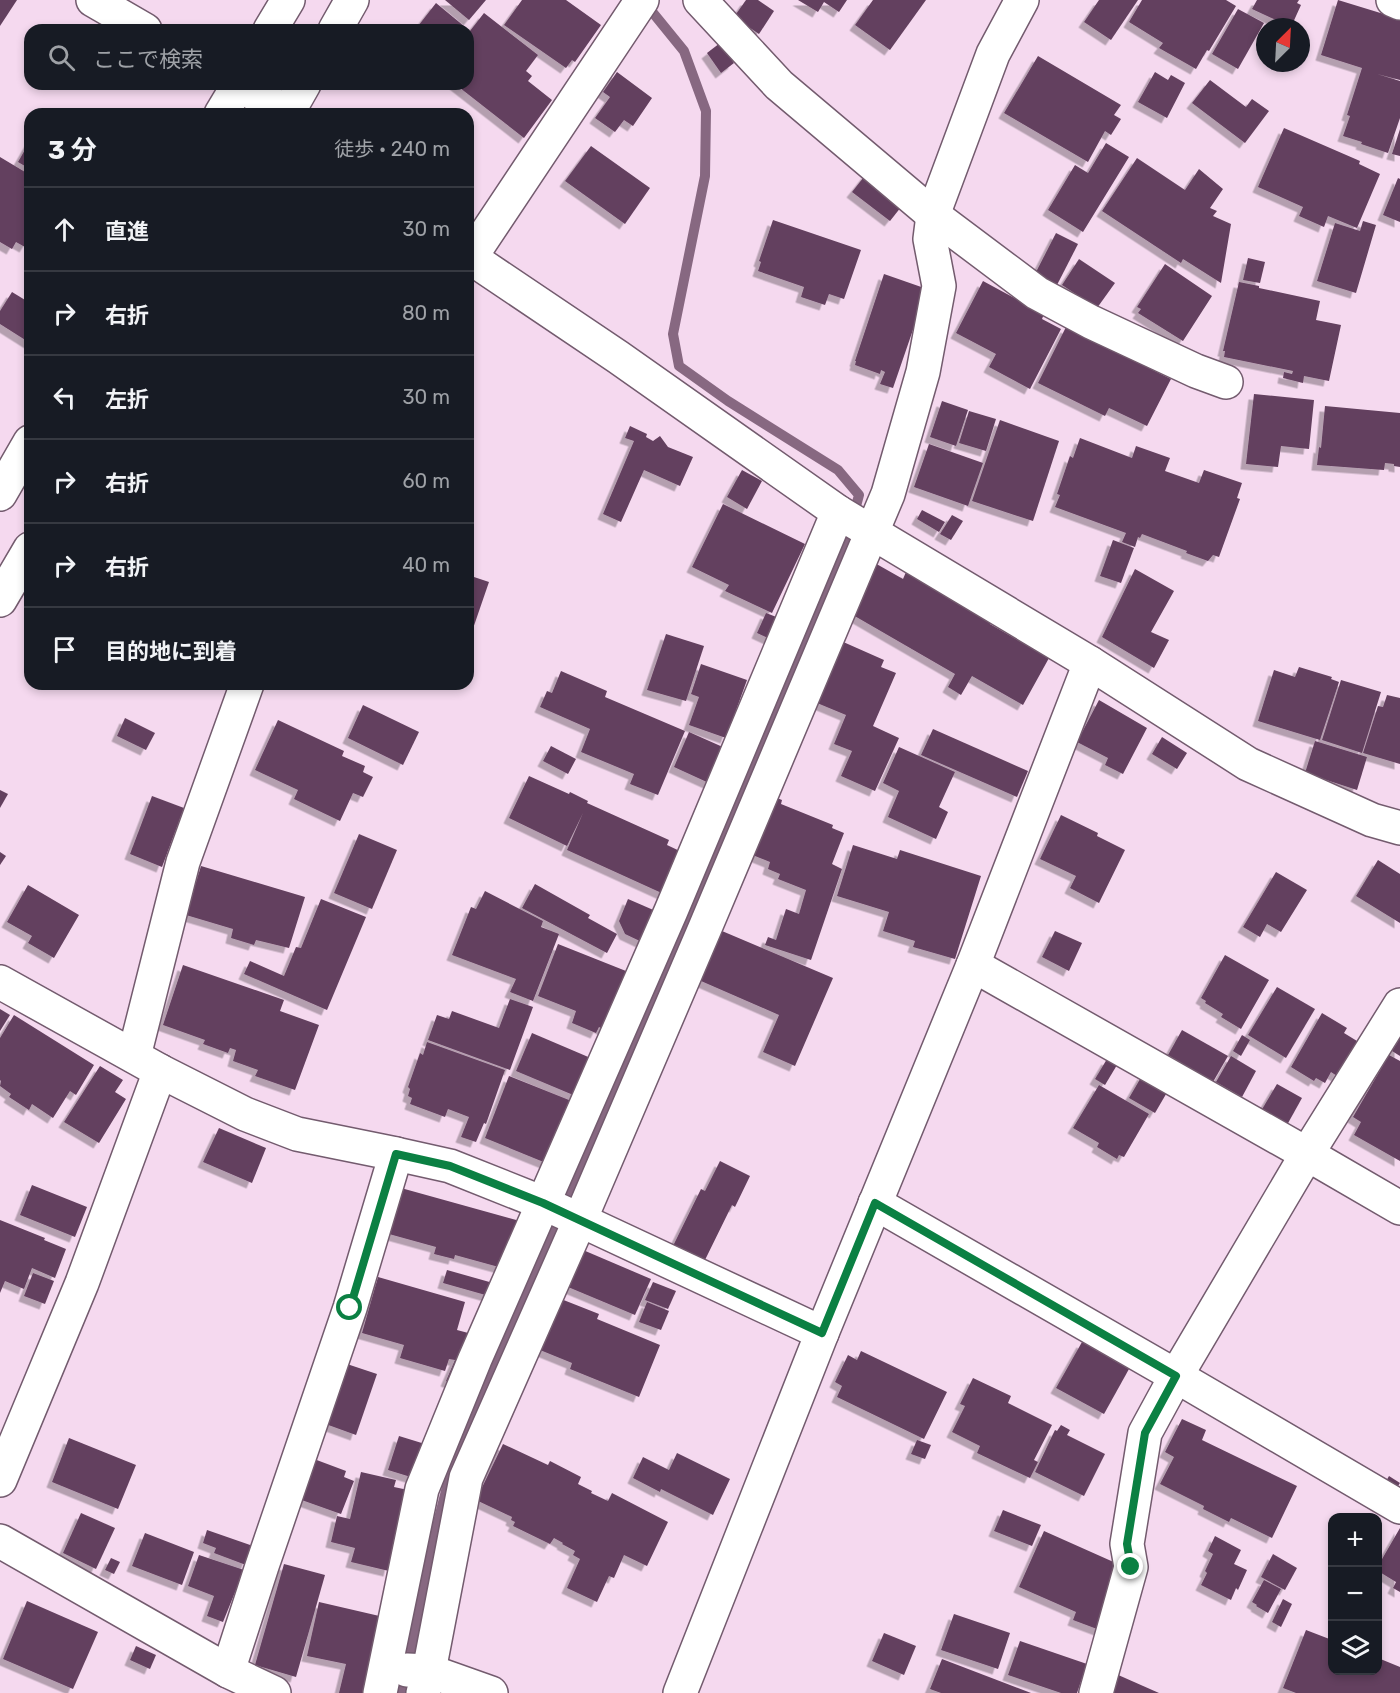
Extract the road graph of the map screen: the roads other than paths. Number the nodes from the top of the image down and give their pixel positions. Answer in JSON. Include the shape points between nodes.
{"nodes":[{"id":1,"x":93,"y":0,"type":"edge"},
{"id":2,"x":288,"y":0,"type":"edge"},
{"id":3,"x":352,"y":0,"type":"edge"},
{"id":4,"x":642,"y":0,"type":"edge"},
{"id":5,"x":700,"y":0,"type":"edge"},
{"id":6,"x":1022,"y":0,"type":"edge"},
{"id":7,"x":1393,"y":0,"type":"edge"},
{"id":8,"x":1400,"y":3,"type":"edge"},
{"id":9,"x":135,"y":24,"type":"edge"},
{"id":10,"x":274,"y":24,"type":"edge"},
{"id":11,"x":338,"y":24,"type":"edge"},
{"id":12,"x":235,"y":90,"type":"edge"},
{"id":13,"x":248,"y":90,"type":"edge"},
{"id":14,"x":301,"y":90,"type":"edge"},
{"id":15,"x":224,"y":108,"type":"edge"},
{"id":16,"x":279,"y":108,"type":"edge"},
{"id":17,"x":291,"y":108,"type":"edge"},
{"id":18,"x":933,"y":215,"type":"junction"},
{"id":19,"x":474,"y":251,"type":"edge"},
{"id":20,"x":474,"y":261,"type":"edge"},
{"id":21,"x":1226,"y":382,"type":"dead end"},
{"id":22,"x":24,"y":452,"type":"edge"},
{"id":23,"x":0,"y":494,"type":"edge"},
{"id":24,"x":838,"y":512,"type":"junction"},
{"id":25,"x":871,"y":532,"type":"junction"},
{"id":26,"x":24,"y":559,"type":"edge"},
{"id":27,"x":0,"y":600,"type":"edge"},
{"id":28,"x":1090,"y":663,"type":"junction"},
{"id":29,"x":245,"y":690,"type":"edge"},
{"id":30,"x":1400,"y":828,"type":"edge"},
{"id":31,"x":973,"y":964,"type":"junction"},
{"id":32,"x":0,"y":982,"type":"edge"},
{"id":33,"x":1400,"y":1005,"type":"edge"},
{"id":34,"x":147,"y":1063,"type":"junction"},
{"id":35,"x":396,"y":1154,"type":"junction"},
{"id":36,"x":1308,"y":1154,"type":"junction"},
{"id":37,"x":543,"y":1203,"type":"junction"},
{"id":38,"x":875,"y":1203,"type":"junction"},
{"id":39,"x":1400,"y":1208,"type":"edge"},
{"id":40,"x":580,"y":1220,"type":"junction"},
{"id":41,"x":822,"y":1333,"type":"junction"},
{"id":42,"x":1176,"y":1376,"type":"junction"},
{"id":43,"x":0,"y":1480,"type":"edge"},
{"id":44,"x":1400,"y":1507,"type":"edge"},
{"id":45,"x":0,"y":1541,"type":"edge"},
{"id":46,"x":228,"y":1671,"type":"junction"},
{"id":47,"x":383,"y":1681,"type":"edge"},
{"id":48,"x":426,"y":1682,"type":"edge"},
{"id":49,"x":274,"y":1693,"type":"edge"},
{"id":50,"x":491,"y":1693,"type":"edge"},
{"id":51,"x":680,"y":1693,"type":"edge"},
{"id":52,"x":1096,"y":1693,"type":"edge"}],
"edges":[{"from":1,"to":9,"type":"main road"},
{"from":2,"to":10,"type":"main road"},
{"from":3,"to":11,"type":"main road"},
{"from":4,"to":19,"type":"main road"},
{"from":5,"to":18,"type":"main road","via":[[779,85]]},
{"from":6,"to":18,"type":"main road","via":[[993,54]]},
{"from":7,"to":8,"type":"main road"},
{"from":12,"to":15,"type":"main road"},
{"from":13,"to":16,"type":"main road"},
{"from":14,"to":17,"type":"main road"},
{"from":18,"to":21,"type":"main road","via":[[1037,293],[1091,322]]},
{"from":18,"to":25,"type":"main road","via":[[930,238],[939,286],[923,372],[888,494]]},
{"from":20,"to":24,"type":"main road"},
{"from":22,"to":23,"type":"main road"},
{"from":24,"to":25,"type":"main road"},
{"from":24,"to":37,"type":"main road","via":[[671,911]]},
{"from":25,"to":28,"type":"main road"},
{"from":25,"to":40,"type":"main road"},
{"from":26,"to":27,"type":"main road"},
{"from":28,"to":30,"type":"main road","via":[[1248,764],[1372,820]]},
{"from":28,"to":31,"type":"main road"},
{"from":29,"to":34,"type":"main road","via":[[183,862]]},
{"from":31,"to":36,"type":"main road"},
{"from":31,"to":38,"type":"main road"},
{"from":32,"to":34,"type":"main road"},
{"from":33,"to":36,"type":"main road"},
{"from":34,"to":35,"type":"main road","via":[[244,1114],[297,1134]]},
{"from":34,"to":43,"type":"main road","via":[[82,1283]]},
{"from":35,"to":37,"type":"main road","via":[[450,1166]]},
{"from":35,"to":46,"type":"main road","via":[[350,1308]]},
{"from":36,"to":39,"type":"main road"},
{"from":36,"to":42,"type":"main road"},
{"from":37,"to":40,"type":"main road"},
{"from":37,"to":47,"type":"main road","via":[[422,1489]]},
{"from":38,"to":41,"type":"main road"},
{"from":38,"to":42,"type":"main road"},
{"from":40,"to":41,"type":"main road"},
{"from":40,"to":48,"type":"main road","via":[[466,1478]]},
{"from":41,"to":51,"type":"main road"},
{"from":42,"to":44,"type":"main road"},
{"from":42,"to":52,"type":"main road","via":[[1145,1433],[1127,1544],[1131,1567]]},
{"from":45,"to":46,"type":"main road"},
{"from":46,"to":49,"type":"main road"},
{"from":47,"to":48,"type":"main road"},
{"from":48,"to":50,"type":"main road"}]}
